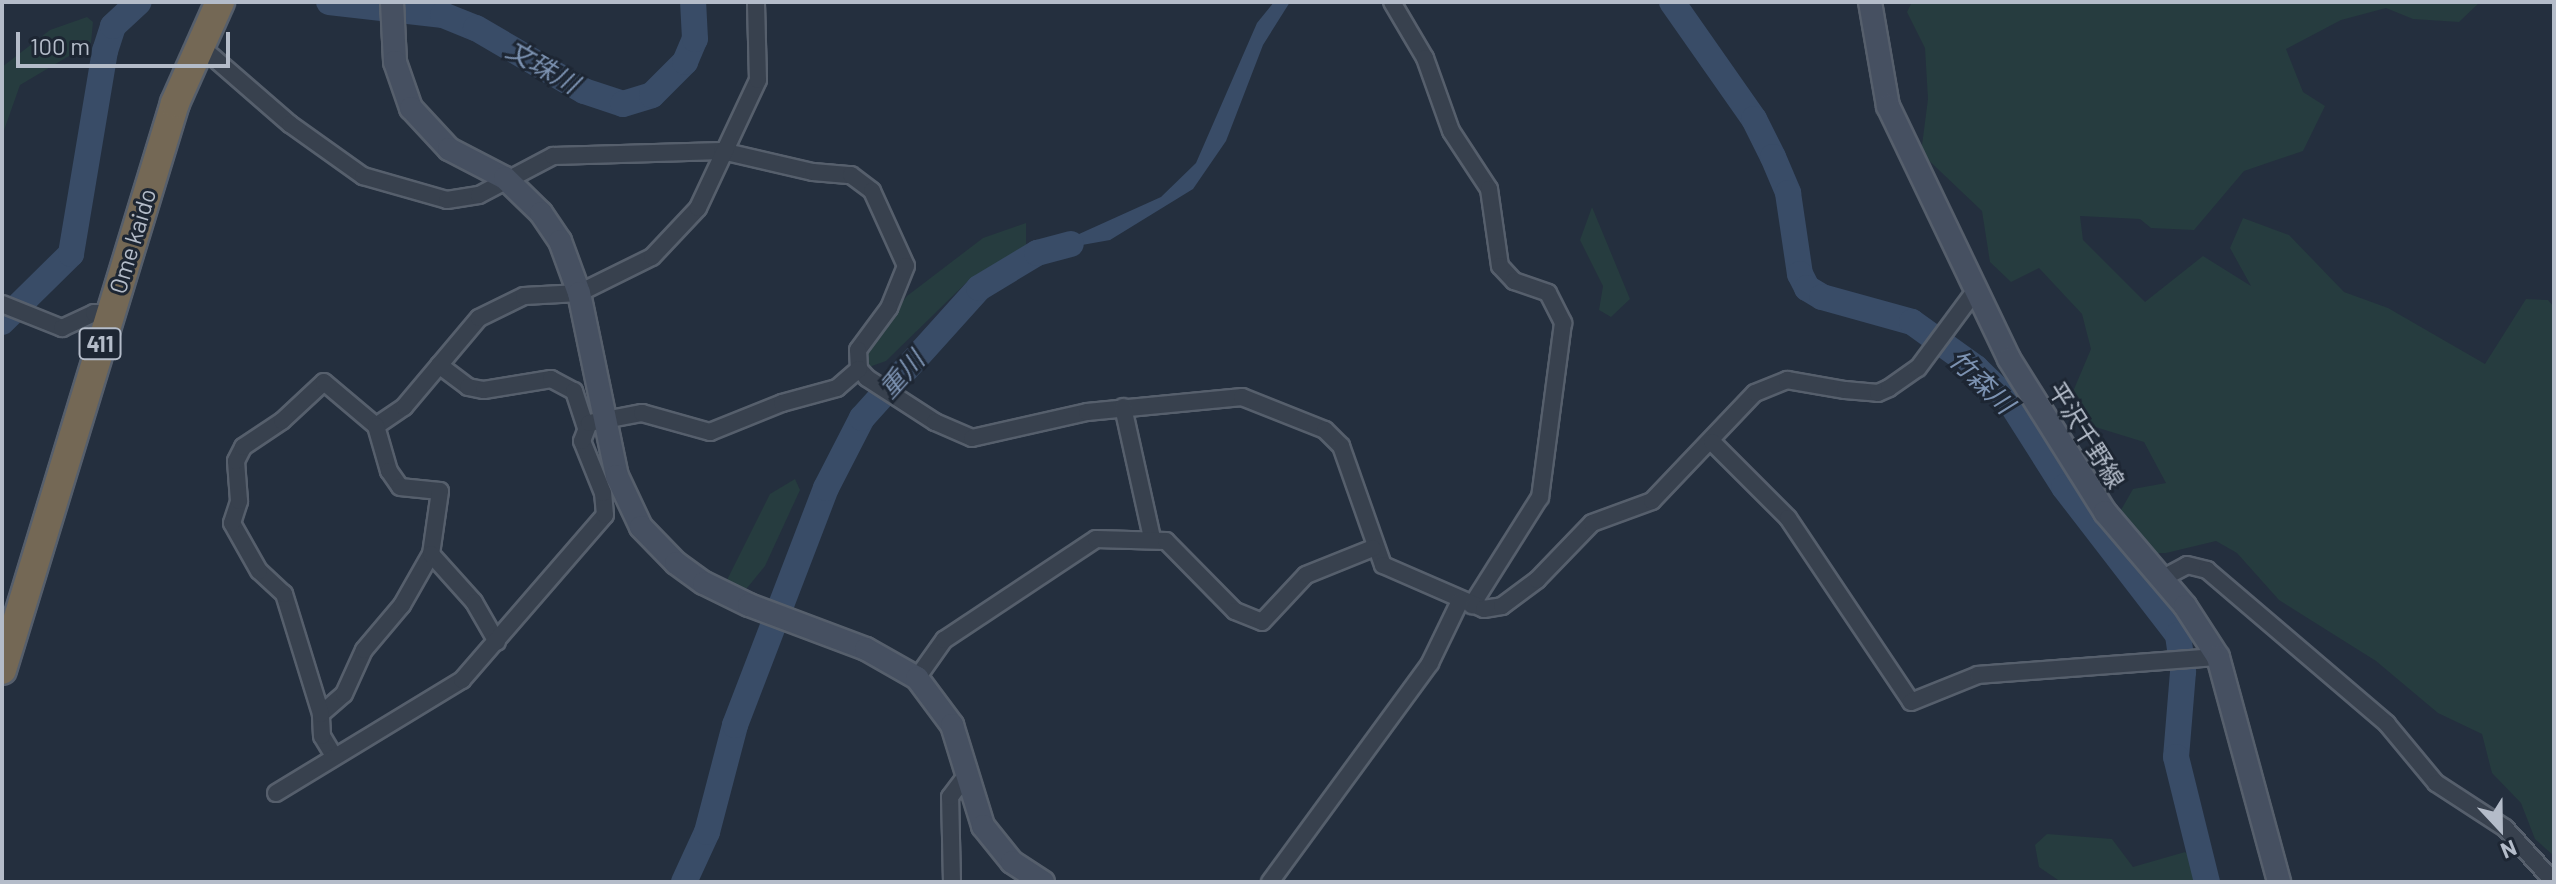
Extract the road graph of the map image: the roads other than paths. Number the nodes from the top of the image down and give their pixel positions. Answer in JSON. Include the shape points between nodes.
{"nodes":[{"id":1,"x":392,"y":2,"type":"edge"},
{"id":2,"x":756,"y":2,"type":"edge"},
{"id":3,"x":1392,"y":2,"type":"edge"},
{"id":4,"x":1870,"y":2,"type":"edge"},
{"id":5,"x":209,"y":23,"type":"edge"},
{"id":6,"x":722,"y":151,"type":"junction"},
{"id":7,"x":505,"y":178,"type":"junction"},
{"id":8,"x":1975,"y":291,"type":"junction"},
{"id":9,"x":579,"y":293,"type":"junction"},
{"id":10,"x":2,"y":304,"type":"edge"},
{"id":11,"x":110,"y":313,"type":"junction"},
{"id":12,"x":439,"y":365,"type":"junction"},
{"id":13,"x":863,"y":373,"type":"junction"},
{"id":14,"x":1123,"y":407,"type":"junction"},
{"id":15,"x":594,"y":422,"type":"junction"},
{"id":16,"x":376,"y":426,"type":"junction"},
{"id":17,"x":1712,"y":442,"type":"junction"},
{"id":18,"x":1152,"y":538,"type":"junction"},
{"id":19,"x":1373,"y":548,"type":"junction"},
{"id":20,"x":431,"y":554,"type":"junction"},
{"id":21,"x":2163,"y":578,"type":"junction"},
{"id":22,"x":1466,"y":603,"type":"junction"},
{"id":23,"x":497,"y":642,"type":"junction"},
{"id":24,"x":2218,"y":657,"type":"junction"},
{"id":25,"x":2,"y":670,"type":"edge"},
{"id":26,"x":917,"y":678,"type":"junction"},
{"id":27,"x":321,"y":714,"type":"junction"},
{"id":28,"x":334,"y":756,"type":"junction"},
{"id":29,"x":966,"y":776,"type":"junction"},
{"id":30,"x":276,"y":793,"type":"dead end"},
{"id":31,"x":952,"y":882,"type":"edge"},
{"id":32,"x":1043,"y":882,"type":"edge"},
{"id":33,"x":1270,"y":882,"type":"edge"},
{"id":34,"x":2279,"y":882,"type":"edge"},
{"id":35,"x":2554,"y":882,"type":"edge"}],
"edges":[{"from":1,"to":7,"type":"street","via":[[391,34],[411,108],[449,149]]},
{"from":2,"to":6,"type":"street","via":[[758,80]]},
{"from":3,"to":22,"type":"street","via":[[1425,58],[1451,131],[1489,189],[1500,266],[1514,281],[1548,293],[1563,323],[1540,497]]},
{"from":4,"to":8,"type":"street","name":"平沢千野線","via":[[1888,106]]},
{"from":5,"to":7,"type":"street","via":[[290,124],[363,176],[447,200],[479,195]]},
{"from":5,"to":11,"type":"highway","name":"Ome kaido","number":"411","via":[[175,103]]},
{"from":6,"to":7,"type":"street","via":[[553,156]]},
{"from":6,"to":9,"type":"street","via":[[698,208],[652,257]]},
{"from":6,"to":13,"type":"street","via":[[813,172],[851,175],[872,191],[906,266],[889,308],[858,350]]},
{"from":7,"to":9,"type":"street","via":[[541,213],[560,241]]},
{"from":8,"to":17,"type":"street","via":[[1918,368],[1878,393],[1805,380],[1775,384],[1755,393]]},
{"from":8,"to":21,"type":"street","name":"平沢千野線","via":[[2058,442],[2105,512]]},
{"from":9,"to":12,"type":"street","via":[[509,301],[479,318]]},
{"from":9,"to":15,"type":"street"},
{"from":10,"to":11,"type":"street","via":[[62,328],[94,313]]},
{"from":11,"to":25,"type":"highway","name":"Ome kaido","number":"411"},
{"from":12,"to":15,"type":"street","via":[[468,387],[484,390],[551,379],[574,391]]},
{"from":12,"to":16,"type":"street","via":[[404,407]]},
{"from":13,"to":14,"type":"street","via":[[935,422],[972,438]]},
{"from":13,"to":15,"type":"street","via":[[837,388],[710,432],[642,413]]},
{"from":14,"to":18,"type":"street"},
{"from":14,"to":19,"type":"street","via":[[1233,395],[1325,430],[1347,456]]},
{"from":15,"to":23,"type":"street","via":[[582,441],[603,493],[605,515]]},
{"from":15,"to":26,"type":"street","via":[[641,527],[676,563],[749,605],[866,649]]},
{"from":16,"to":20,"type":"street","via":[[389,471],[400,487],[440,491]]},
{"from":16,"to":27,"type":"street","via":[[324,382],[282,421],[243,447],[236,461],[239,501],[232,523],[259,571],[284,594]]},
{"from":17,"to":22,"type":"street","via":[[1652,501],[1592,523],[1537,580],[1502,606]]},
{"from":17,"to":24,"type":"street","via":[[1788,518],[1911,702],[1978,675]]},
{"from":18,"to":19,"type":"street","via":[[1175,548],[1235,611],[1262,622],[1306,575]]},
{"from":18,"to":26,"type":"street","via":[[1106,537],[1087,543],[944,640]]},
{"from":19,"to":22,"type":"street","via":[[1383,565]]},
{"from":20,"to":23,"type":"street","via":[[474,602]]},
{"from":20,"to":27,"type":"street","via":[[402,605],[364,650],[344,694]]},
{"from":21,"to":24,"type":"street","name":"平沢千野線"},
{"from":21,"to":35,"type":"street","via":[[2187,565],[2207,570],[2387,724],[2436,783],[2505,828]]},
{"from":22,"to":33,"type":"street","via":[[1430,663]]},
{"from":23,"to":28,"type":"street","via":[[451,688]]},
{"from":24,"to":34,"type":"street","name":"平沢千野線"},
{"from":26,"to":29,"type":"street","via":[[952,725]]},
{"from":27,"to":28,"type":"street","via":[[322,736]]},
{"from":28,"to":30,"type":"street"},
{"from":29,"to":31,"type":"street","via":[[950,797]]},
{"from":29,"to":32,"type":"street","via":[[973,803],[997,846]]}]}
